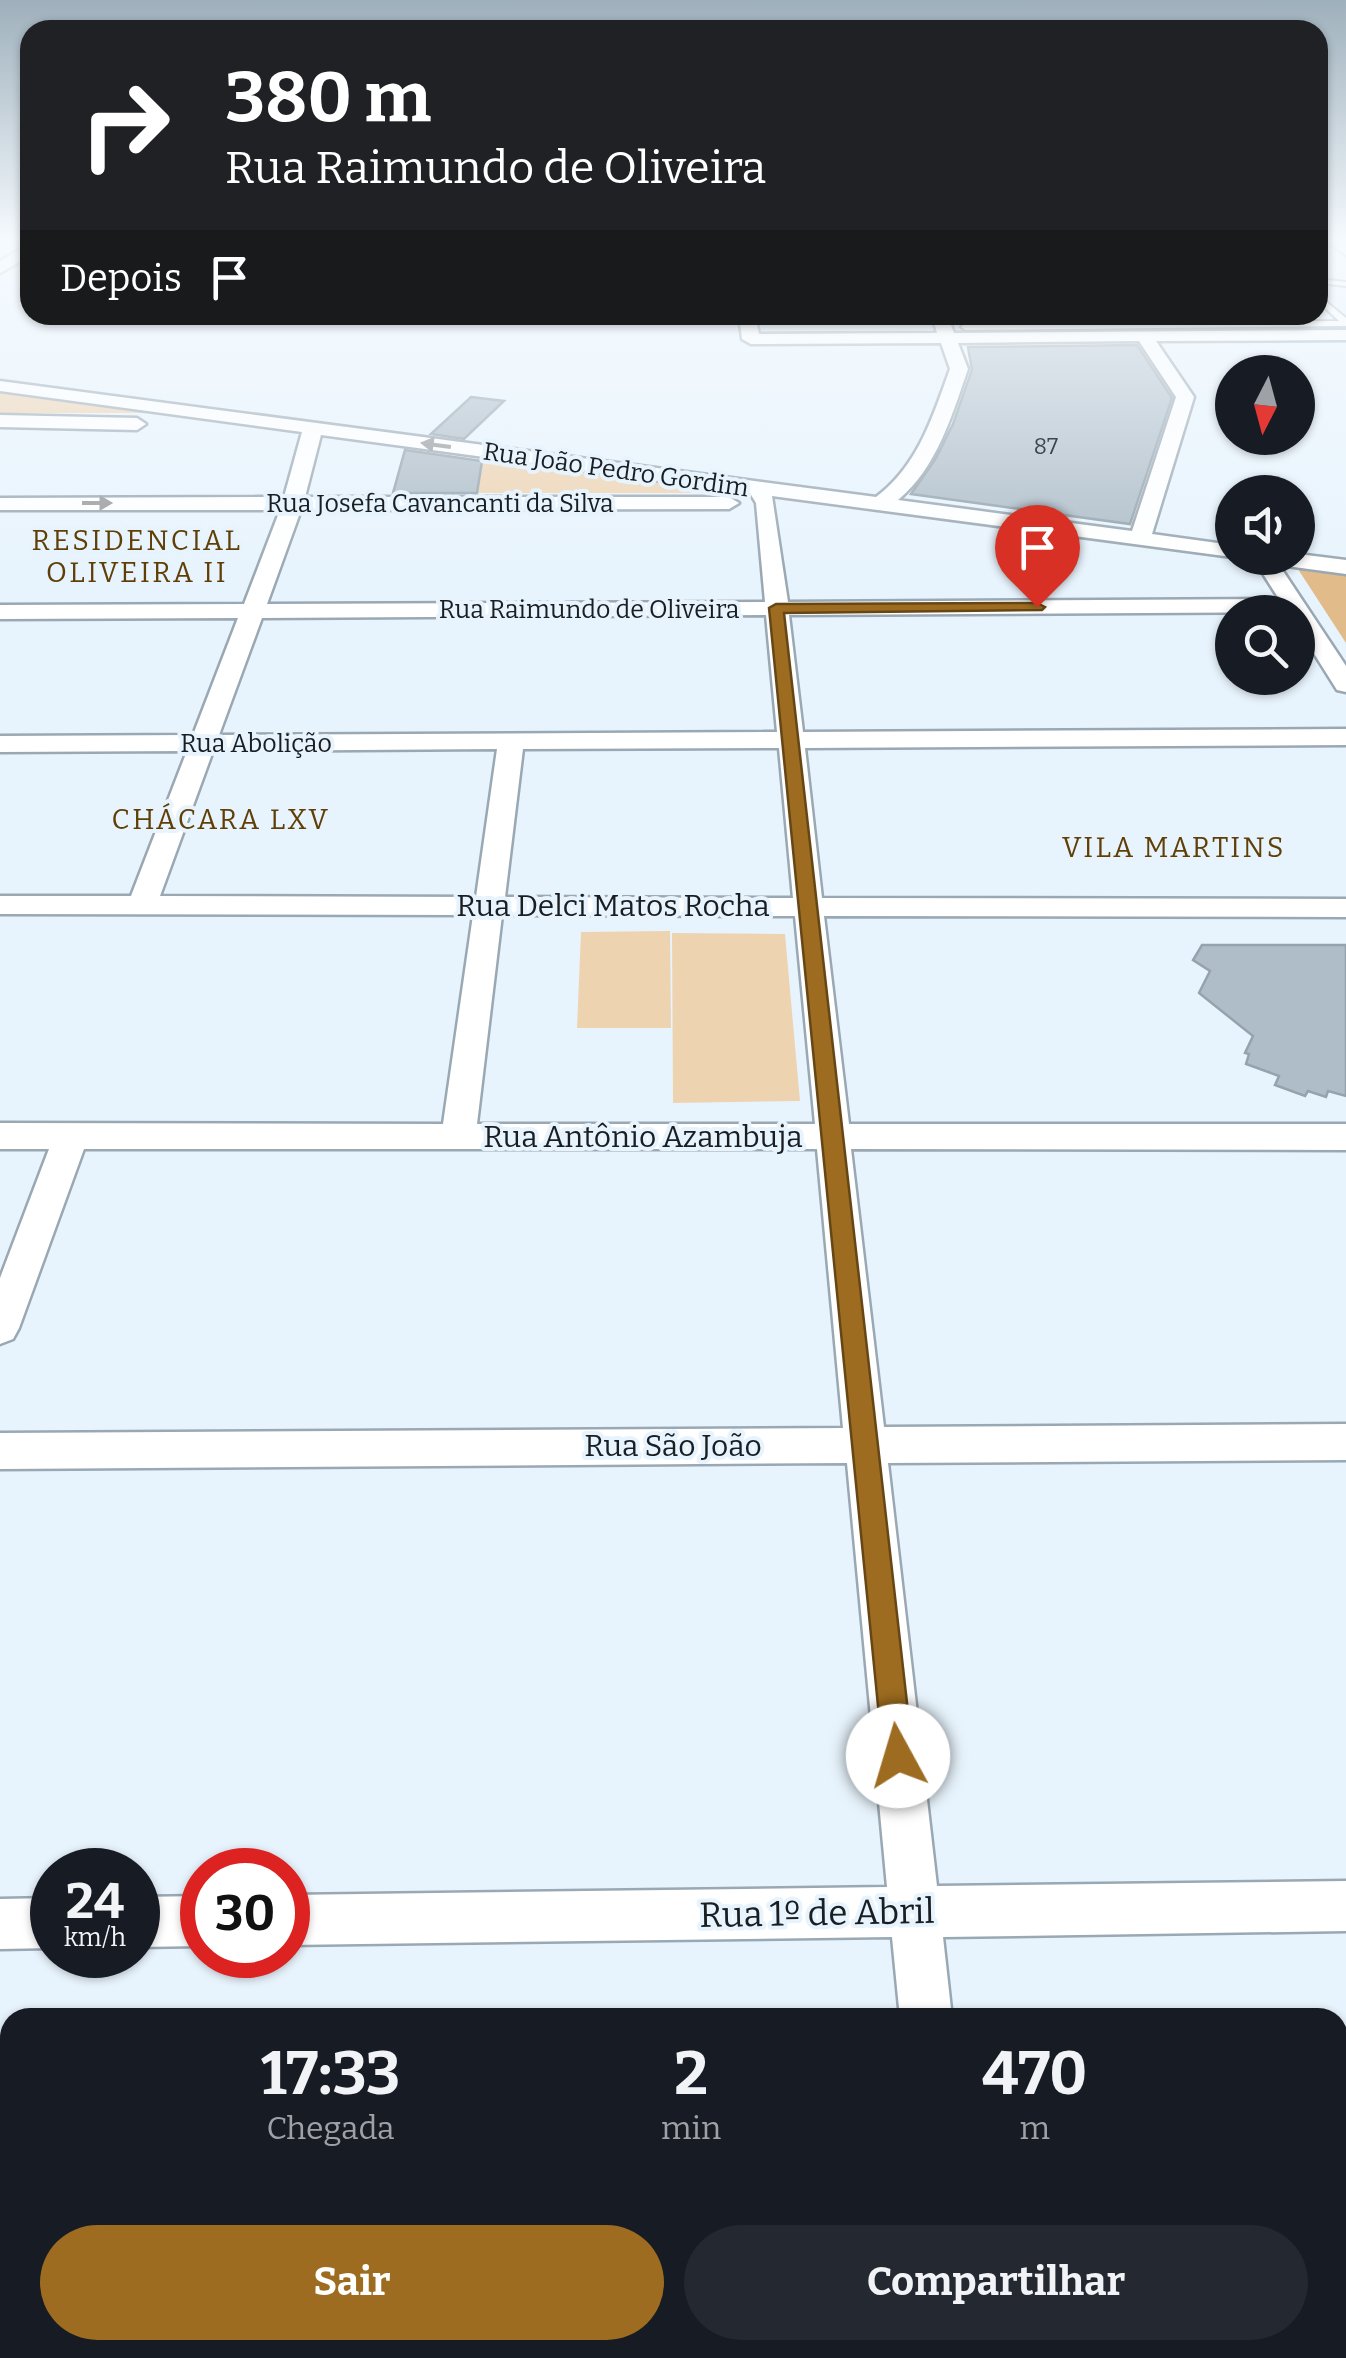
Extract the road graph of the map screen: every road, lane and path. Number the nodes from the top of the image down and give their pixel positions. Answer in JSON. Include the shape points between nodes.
{"nodes":[{"id":1,"x":959,"y":351,"type":"edge"},
{"id":2,"x":1154,"y":351,"type":"edge"},
{"id":3,"x":0,"y":386,"type":"edge"},
{"id":4,"x":0,"y":421,"type":"edge"},
{"id":5,"x":313,"y":428,"type":"junction"},
{"id":6,"x":762,"y":495,"type":"junction"},
{"id":7,"x":293,"y":503,"type":"junction"},
{"id":8,"x":0,"y":504,"type":"edge"},
{"id":9,"x":880,"y":504,"type":"junction"},
{"id":10,"x":1140,"y":539,"type":"junction"},
{"id":11,"x":1215,"y":550,"type":"edge"},
{"id":12,"x":1315,"y":562,"type":"edge"},
{"id":13,"x":1346,"y":566,"type":"edge"},
{"id":14,"x":1215,"y":606,"type":"edge"},
{"id":15,"x":776,"y":608,"type":"junction"},
{"id":16,"x":252,"y":610,"type":"junction"},
{"id":17,"x":0,"y":612,"type":"edge"},
{"id":18,"x":1315,"y":634,"type":"edge"},
{"id":19,"x":1346,"y":685,"type":"edge"},
{"id":20,"x":1346,"y":737,"type":"edge"},
{"id":21,"x":790,"y":740,"type":"junction"},
{"id":22,"x":511,"y":742,"type":"junction"},
{"id":23,"x":202,"y":743,"type":"junction"},
{"id":24,"x":0,"y":744,"type":"edge"},
{"id":25,"x":0,"y":905,"type":"edge"},
{"id":26,"x":142,"y":906,"type":"junction"},
{"id":27,"x":489,"y":906,"type":"junction"},
{"id":28,"x":808,"y":906,"type":"junction"},
{"id":29,"x":1346,"y":908,"type":"edge"},
{"id":30,"x":0,"y":1136,"type":"edge"},
{"id":31,"x":71,"y":1136,"type":"junction"},
{"id":32,"x":458,"y":1137,"type":"junction"},
{"id":33,"x":832,"y":1137,"type":"junction"},
{"id":34,"x":1346,"y":1138,"type":"edge"},
{"id":35,"x":0,"y":1328,"type":"edge"},
{"id":36,"x":1346,"y":1442,"type":"edge"},
{"id":37,"x":865,"y":1445,"type":"junction"},
{"id":38,"x":0,"y":1451,"type":"edge"},
{"id":39,"x":1346,"y":1906,"type":"edge"},
{"id":40,"x":914,"y":1912,"type":"junction"},
{"id":41,"x":310,"y":1920,"type":"edge"},
{"id":42,"x":30,"y":1923,"type":"edge"},
{"id":43,"x":0,"y":1924,"type":"edge"},
{"id":44,"x":925,"y":2008,"type":"edge"}],
"edges":[{"from":1,"to":9,"type":"street","via":[[960,369],[935,430],[905,486]]},
{"from":2,"to":10,"type":"street","via":[[1185,396]]},
{"from":3,"to":5,"type":"street","name":"Rua João Pedro Gordim"},
{"from":4,"to":5,"type":"street"},
{"from":6,"to":5,"type":"street","name":"Rua João Pedro Gordim","one_way":true},
{"from":5,"to":7,"type":"street"},
{"from":6,"to":7,"type":"street","name":"Rua Josefa Cavancanti da Silva"},
{"from":6,"to":9,"type":"street","name":"Rua Josefa Cavancanti da Silva"},
{"from":6,"to":15,"type":"street"},
{"from":8,"to":7,"type":"street","name":"Rua Josefa Cavancanti da Silva","one_way":true},
{"from":7,"to":16,"type":"street"},
{"from":9,"to":10,"type":"street"},
{"from":10,"to":11,"type":"street"},
{"from":12,"to":13,"type":"street"},
{"from":14,"to":15,"type":"street","name":"Rua Raimundo de Oliveira"},
{"from":15,"to":16,"type":"street","name":"Rua Raimundo de Oliveira"},
{"from":15,"to":21,"type":"street"},
{"from":16,"to":17,"type":"street","name":"Rua Raimundo de Oliveira"},
{"from":16,"to":23,"type":"street"},
{"from":18,"to":19,"type":"street"},
{"from":20,"to":21,"type":"street","name":"Rua Abolição"},
{"from":21,"to":22,"type":"street","name":"Rua Abolição"},
{"from":21,"to":28,"type":"street"},
{"from":22,"to":23,"type":"street","name":"Rua Abolição"},
{"from":22,"to":27,"type":"street"},
{"from":23,"to":24,"type":"street","name":"Rua Abolição"},
{"from":23,"to":26,"type":"street"},
{"from":25,"to":26,"type":"street","name":"Rua Delci Matos Rocha"},
{"from":26,"to":27,"type":"street","name":"Rua Delci Matos Rocha"},
{"from":27,"to":28,"type":"street","name":"Rua Delci Matos Rocha"},
{"from":27,"to":32,"type":"street"},
{"from":28,"to":29,"type":"street","name":"Rua Delci Matos Rocha"},
{"from":28,"to":33,"type":"street"},
{"from":30,"to":31,"type":"street","name":"Rua Antônio Azambuja"},
{"from":31,"to":32,"type":"street","name":"Rua Antônio Azambuja"},
{"from":31,"to":35,"type":"street"},
{"from":32,"to":33,"type":"street","name":"Rua Antônio Azambuja"},
{"from":33,"to":34,"type":"street","name":"Rua Antônio Azambuja"},
{"from":33,"to":37,"type":"street"},
{"from":36,"to":37,"type":"street","name":"Rua São João"},
{"from":37,"to":38,"type":"street","name":"Rua São João"},
{"from":37,"to":40,"type":"street"},
{"from":39,"to":40,"type":"street","name":"Rua 1º de Abril"},
{"from":40,"to":41,"type":"street","name":"Rua 1º de Abril"},
{"from":40,"to":44,"type":"street"},
{"from":42,"to":43,"type":"street"}]}
